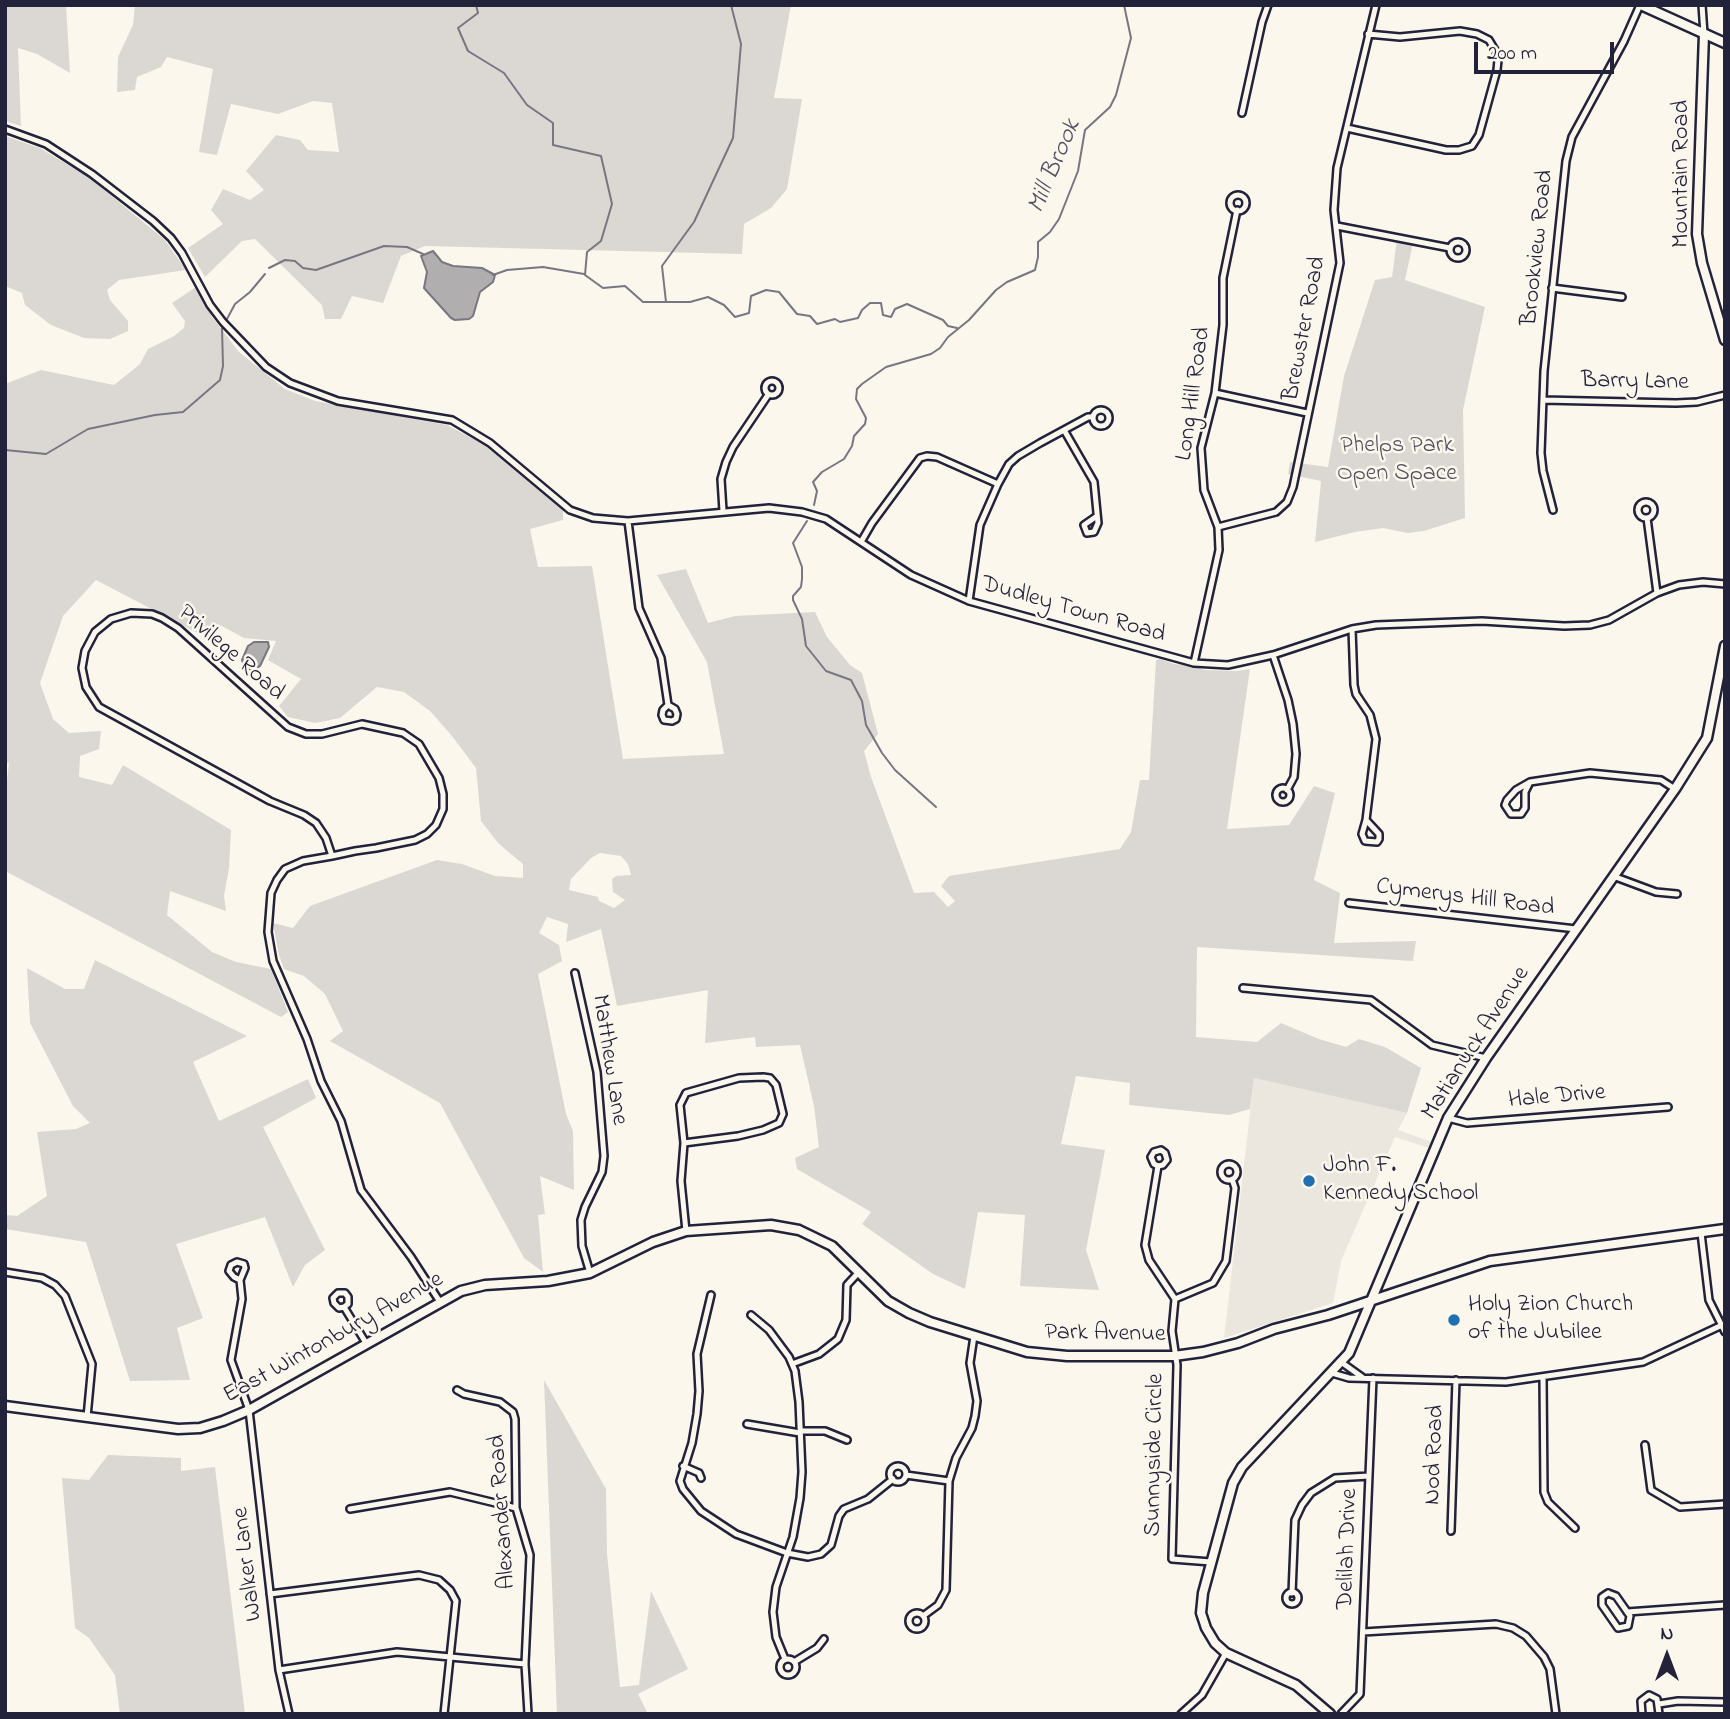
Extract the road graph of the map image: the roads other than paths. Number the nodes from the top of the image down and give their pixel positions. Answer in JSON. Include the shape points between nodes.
{"nodes":[{"id":1,"x":1268,"y":5,"type":"edge"},
{"id":2,"x":1376,"y":5,"type":"edge"},
{"id":3,"x":1641,"y":5,"type":"edge"},
{"id":4,"x":1702,"y":5,"type":"edge"},
{"id":5,"x":1368,"y":34,"type":"junction"},
{"id":6,"x":1704,"y":34,"type":"junction"},
{"id":7,"x":1725,"y":43,"type":"edge"},
{"id":8,"x":1242,"y":113,"type":"dead end"},
{"id":9,"x":1347,"y":128,"type":"junction"},
{"id":10,"x":5,"y":129,"type":"edge"},
{"id":11,"x":1237,"y":211,"type":"dead end"},
{"id":12,"x":1337,"y":226,"type":"junction"},
{"id":13,"x":1450,"y":248,"type":"dead end"},
{"id":14,"x":1552,"y":288,"type":"junction"},
{"id":15,"x":1622,"y":297,"type":"dead end"},
{"id":16,"x":1725,"y":340,"type":"edge"},
{"id":17,"x":1215,"y":393,"type":"junction"},
{"id":18,"x":768,"y":394,"type":"dead end"},
{"id":19,"x":1725,"y":395,"type":"edge"},
{"id":20,"x":1543,"y":400,"type":"junction"},
{"id":21,"x":1307,"y":413,"type":"junction"},
{"id":22,"x":1093,"y":417,"type":"dead end"},
{"id":23,"x":1064,"y":430,"type":"junction"},
{"id":24,"x":998,"y":484,"type":"junction"},
{"id":25,"x":1553,"y":510,"type":"dead end"},
{"id":26,"x":723,"y":511,"type":"junction"},
{"id":27,"x":1097,"y":516,"type":"dead end"},
{"id":28,"x":1647,"y":519,"type":"dead end"},
{"id":29,"x":628,"y":522,"type":"junction"},
{"id":30,"x":1218,"y":527,"type":"junction"},
{"id":31,"x":861,"y":542,"type":"junction"},
{"id":32,"x":1725,"y":584,"type":"edge"},
{"id":33,"x":1657,"y":593,"type":"junction"},
{"id":34,"x":969,"y":601,"type":"junction"},
{"id":35,"x":1352,"y":629,"type":"junction"},
{"id":36,"x":1725,"y":646,"type":"edge"},
{"id":37,"x":1273,"y":655,"type":"junction"},
{"id":38,"x":1194,"y":663,"type":"junction"},
{"id":39,"x":668,"y":705,"type":"dead end"},
{"id":40,"x":1530,"y":782,"type":"junction"},
{"id":41,"x":1675,"y":789,"type":"junction"},
{"id":42,"x":1287,"y":790,"type":"dead end"},
{"id":43,"x":1366,"y":820,"type":"dead end"},
{"id":44,"x":332,"y":856,"type":"junction"},
{"id":45,"x":1613,"y":876,"type":"junction"},
{"id":46,"x":1677,"y":894,"type":"dead end"},
{"id":47,"x":1349,"y":902,"type":"dead end"},
{"id":48,"x":1576,"y":929,"type":"junction"},
{"id":49,"x":575,"y":973,"type":"dead end"},
{"id":50,"x":1243,"y":988,"type":"dead end"},
{"id":51,"x":1486,"y":1058,"type":"junction"},
{"id":52,"x":1668,"y":1107,"type":"dead end"},
{"id":53,"x":1448,"y":1118,"type":"junction"},
{"id":54,"x":684,"y":1143,"type":"junction"},
{"id":55,"x":1158,"y":1166,"type":"dead end"},
{"id":56,"x":1232,"y":1179,"type":"dead end"},
{"id":57,"x":1725,"y":1229,"type":"edge"},
{"id":58,"x":686,"y":1231,"type":"junction"},
{"id":59,"x":1700,"y":1233,"type":"junction"},
{"id":60,"x":5,"y":1272,"type":"edge"},
{"id":61,"x":859,"y":1272,"type":"junction"},
{"id":62,"x":590,"y":1273,"type":"junction"},
{"id":63,"x":240,"y":1280,"type":"dead end"},
{"id":64,"x":514,"y":1282,"type":"joint"},
{"id":65,"x":711,"y":1294,"type":"dead end"},
{"id":66,"x":1175,"y":1299,"type":"junction"},
{"id":67,"x":1372,"y":1299,"type":"junction"},
{"id":68,"x":440,"y":1302,"type":"junction"},
{"id":69,"x":344,"y":1307,"type":"dead end"},
{"id":70,"x":751,"y":1315,"type":"dead end"},
{"id":71,"x":1723,"y":1329,"type":"edge"},
{"id":72,"x":974,"y":1335,"type":"junction"},
{"id":73,"x":366,"y":1343,"type":"junction"},
{"id":74,"x":1174,"y":1356,"type":"junction"},
{"id":75,"x":1341,"y":1362,"type":"junction"},
{"id":76,"x":792,"y":1364,"type":"junction"},
{"id":77,"x":1332,"y":1373,"type":"junction"},
{"id":78,"x":1362,"y":1377,"type":"junction"},
{"id":79,"x":1543,"y":1377,"type":"junction"},
{"id":80,"x":1373,"y":1378,"type":"junction"},
{"id":81,"x":1456,"y":1380,"type":"junction"},
{"id":82,"x":457,"y":1390,"type":"dead end"},
{"id":83,"x":5,"y":1406,"type":"edge"},
{"id":84,"x":249,"y":1409,"type":"junction"},
{"id":85,"x":87,"y":1418,"type":"junction"},
{"id":86,"x":747,"y":1424,"type":"dead end"},
{"id":87,"x":800,"y":1432,"type":"junction"},
{"id":88,"x":846,"y":1440,"type":"dead end"},
{"id":89,"x":1645,"y":1445,"type":"dead end"},
{"id":90,"x":683,"y":1466,"type":"junction"},
{"id":91,"x":906,"y":1475,"type":"junction"},
{"id":92,"x":1369,"y":1476,"type":"junction"},
{"id":93,"x":701,"y":1478,"type":"dead end"},
{"id":94,"x":893,"y":1479,"type":"junction"},
{"id":95,"x":949,"y":1481,"type":"junction"},
{"id":96,"x":1725,"y":1504,"type":"edge"},
{"id":97,"x":516,"y":1508,"type":"junction"},
{"id":98,"x":350,"y":1509,"type":"dead end"},
{"id":99,"x":1574,"y":1528,"type":"dead end"},
{"id":100,"x":1451,"y":1531,"type":"dead end"},
{"id":101,"x":788,"y":1553,"type":"junction"},
{"id":102,"x":1211,"y":1562,"type":"junction"},
{"id":103,"x":1292,"y":1592,"type":"dead end"},
{"id":104,"x":270,"y":1594,"type":"junction"},
{"id":105,"x":1725,"y":1605,"type":"edge"},
{"id":106,"x":1627,"y":1612,"type":"junction"},
{"id":107,"x":923,"y":1615,"type":"dead end"},
{"id":108,"x":1363,"y":1632,"type":"junction"},
{"id":109,"x":824,"y":1639,"type":"dead end"},
{"id":110,"x":1226,"y":1653,"type":"junction"},
{"id":111,"x":451,"y":1657,"type":"junction"},
{"id":112,"x":785,"y":1659,"type":"junction"},
{"id":113,"x":794,"y":1662,"type":"junction"},
{"id":114,"x":525,"y":1664,"type":"junction"},
{"id":115,"x":279,"y":1670,"type":"junction"},
{"id":116,"x":1725,"y":1702,"type":"edge"},
{"id":117,"x":1659,"y":1704,"type":"junction"},
{"id":118,"x":289,"y":1714,"type":"edge"},
{"id":119,"x":444,"y":1714,"type":"edge"},
{"id":120,"x":528,"y":1714,"type":"edge"},
{"id":121,"x":1181,"y":1714,"type":"edge"},
{"id":122,"x":1330,"y":1714,"type":"edge"},
{"id":123,"x":1341,"y":1714,"type":"edge"},
{"id":124,"x":1556,"y":1714,"type":"edge"},
{"id":125,"x":1642,"y":1714,"type":"edge"},
{"id":126,"x":1660,"y":1714,"type":"edge"}],
"edges":[{"from":1,"to":8,"type":"street"},
{"from":2,"to":5,"type":"street","name":"Brewster Road"},
{"from":3,"to":6,"type":"main road"},
{"from":3,"to":14,"type":"street","name":"Brookview Road","via":[[1572,137]]},
{"from":4,"to":6,"type":"street","name":"Mountain Road"},
{"from":5,"to":9,"type":"street","name":"Brewster Road"},
{"from":5,"to":9,"type":"street","via":[[1477,34],[1495,50],[1497,71],[1472,146],[1446,150]]},
{"from":6,"to":7,"type":"main road"},
{"from":6,"to":16,"type":"main road","name":"Mountain Road","via":[[1698,234]]},
{"from":9,"to":12,"type":"street","name":"Brewster Road","via":[[1335,187]]},
{"from":10,"to":29,"type":"street","name":"Dudley Town Road","via":[[46,144],[153,221],[182,253],[223,322],[266,367],[290,383],[338,401],[452,420],[490,443],[570,510],[593,519]]},
{"from":11,"to":17,"type":"street","name":"Long Hill Road","via":[[1223,278]]},
{"from":12,"to":13,"type":"street"},
{"from":12,"to":21,"type":"street","name":"Brewster Road","via":[[1340,263]]},
{"from":14,"to":15,"type":"street"},
{"from":14,"to":20,"type":"street","name":"Brookview Road"},
{"from":17,"to":21,"type":"street"},
{"from":17,"to":30,"type":"street","name":"Long Hill Road","via":[[1200,466]]},
{"from":18,"to":26,"type":"street","via":[[726,462],[721,479]]},
{"from":19,"to":20,"type":"street","name":"Barry Lane","via":[[1676,403]]},
{"from":20,"to":25,"type":"street","name":"Brookview Road","via":[[1543,471]]},
{"from":21,"to":30,"type":"street","name":"Brewster Road","via":[[1287,502],[1276,512]]},
{"from":22,"to":23,"type":"street"},
{"from":23,"to":24,"type":"street","via":[[1018,456]]},
{"from":23,"to":27,"type":"street","via":[[1094,482]]},
{"from":24,"to":31,"type":"street","via":[[937,457],[920,458]]},
{"from":24,"to":34,"type":"street","via":[[980,525]]},
{"from":26,"to":29,"type":"street","name":"Dudley Town Road"},
{"from":26,"to":31,"type":"street","name":"Dudley Town Road","via":[[769,508],[802,512],[826,519]]},
{"from":28,"to":33,"type":"street"},
{"from":29,"to":39,"type":"street","via":[[639,608],[661,658]]},
{"from":30,"to":38,"type":"street","name":"Long Hill Road","via":[[1215,575]]},
{"from":31,"to":34,"type":"street","name":"Dudley Town Road","via":[[911,575]]},
{"from":32,"to":33,"type":"street","name":"Dudley Town Road","via":[[1691,583]]},
{"from":33,"to":35,"type":"street","name":"Dudley Town Road","via":[[1609,620],[1579,627],[1482,621]]},
{"from":34,"to":38,"type":"street","name":"Dudley Town Road"},
{"from":35,"to":37,"type":"street","name":"Dudley Town Road"},
{"from":35,"to":43,"type":"street","via":[[1354,685],[1376,739]]},
{"from":36,"to":41,"type":"main road","name":"Matianuck Avenue","via":[[1707,738]]},
{"from":37,"to":38,"type":"street","name":"Dudley Town Road","via":[[1228,665]]},
{"from":37,"to":42,"type":"street","via":[[1293,724],[1294,777]]},
{"from":40,"to":40,"type":"street","via":[[1507,800],[1511,814],[1521,814],[1525,808]]},
{"from":40,"to":41,"type":"street","via":[[1590,773],[1661,780]]},
{"from":41,"to":45,"type":"main road","name":"Matianuck Avenue"},
{"from":44,"to":44,"type":"street","name":"Privilege Road","via":[[415,840],[436,825],[443,794],[419,744],[403,733],[362,724],[322,734],[296,731],[178,628],[152,614],[121,616],[96,632],[85,650],[82,668],[86,687],[99,707],[304,815],[316,823]]},
{"from":44,"to":68,"type":"street","name":"Privilege Road","via":[[294,864],[277,880],[269,900],[270,950],[341,1121],[361,1190]]},
{"from":45,"to":46,"type":"street","via":[[1656,892]]},
{"from":45,"to":48,"type":"main road","name":"Matianuck Avenue"},
{"from":47,"to":48,"type":"street","name":"Cymerys Hill Road"},
{"from":48,"to":51,"type":"main road","name":"Matianuck Avenue"},
{"from":49,"to":62,"type":"street","name":"Matthew Lane","via":[[597,1072],[604,1156],[603,1172],[585,1207],[580,1233]]},
{"from":50,"to":51,"type":"street","via":[[1371,1000],[1432,1045]]},
{"from":51,"to":53,"type":"main road","name":"Matianuck Avenue"},
{"from":52,"to":53,"type":"street","name":"Hale Drive","via":[[1468,1123]]},
{"from":53,"to":67,"type":"main road","name":"Matianuck Avenue"},
{"from":54,"to":54,"type":"street","via":[[774,1126],[783,1114],[776,1085],[769,1078],[739,1078],[685,1093],[680,1105]]},
{"from":54,"to":58,"type":"street","via":[[681,1181]]},
{"from":55,"to":66,"type":"street","via":[[1144,1245]]},
{"from":56,"to":66,"type":"street","via":[[1235,1188],[1226,1261],[1213,1283]]},
{"from":57,"to":59,"type":"main road","name":"Park Avenue"},
{"from":58,"to":61,"type":"main road","name":"Park Avenue","via":[[791,1227],[825,1242]]},
{"from":58,"to":62,"type":"main road","name":"Park Avenue"},
{"from":59,"to":67,"type":"main road","name":"Park Avenue","via":[[1490,1261]]},
{"from":59,"to":71,"type":"street","via":[[1709,1300]]},
{"from":60,"to":85,"type":"street","via":[[42,1278],[64,1294],[92,1364]]},
{"from":61,"to":72,"type":"main road","name":"Park Avenue","via":[[888,1301],[909,1313]]},
{"from":61,"to":76,"type":"street","via":[[847,1285],[846,1320],[838,1339],[818,1354]]},
{"from":62,"to":64,"type":"main road","name":"Park Avenue"},
{"from":63,"to":84,"type":"street","name":"Walker Lane","via":[[243,1299],[230,1360]]},
{"from":64,"to":68,"type":"main road","name":"East Wintonbury Avenue","via":[[461,1291]]},
{"from":65,"to":90,"type":"street","via":[[697,1354],[697,1414]]},
{"from":66,"to":74,"type":"street"},
{"from":67,"to":74,"type":"main road","name":"Park Avenue","via":[[1238,1343]]},
{"from":67,"to":75,"type":"main road","name":"Matianuck Avenue"},
{"from":68,"to":73,"type":"main road","name":"East Wintonbury Avenue"},
{"from":69,"to":73,"type":"street"},
{"from":70,"to":76,"type":"street","via":[[769,1330]]},
{"from":71,"to":79,"type":"street","via":[[1643,1362]]},
{"from":72,"to":74,"type":"main road","name":"Park Avenue","via":[[1046,1354]]},
{"from":72,"to":95,"type":"street","via":[[970,1363],[975,1416]]},
{"from":73,"to":84,"type":"main road","name":"East Wintonbury Avenue"},
{"from":74,"to":102,"type":"street","name":"Sunnyside Circle","via":[[1172,1559]]},
{"from":75,"to":77,"type":"main road","name":"Matianuck Avenue"},
{"from":75,"to":78,"type":"street"},
{"from":76,"to":87,"type":"street"},
{"from":77,"to":78,"type":"street"},
{"from":77,"to":102,"type":"main road","name":"Matianuck Avenue","via":[[1238,1472]]},
{"from":78,"to":80,"type":"street"},
{"from":79,"to":81,"type":"street","via":[[1506,1382]]},
{"from":79,"to":99,"type":"street","via":[[1544,1492]]},
{"from":80,"to":81,"type":"street"},
{"from":80,"to":92,"type":"street","name":"Delilah Drive"},
{"from":81,"to":100,"type":"street","name":"Nod Road"},
{"from":82,"to":97,"type":"street","name":"Alexander Road","via":[[500,1402],[513,1412]]},
{"from":83,"to":85,"type":"main road","name":"East Wintonbury Avenue"},
{"from":84,"to":85,"type":"main road","name":"East Wintonbury Avenue","via":[[200,1428]]},
{"from":84,"to":104,"type":"street","name":"Walker Lane"},
{"from":86,"to":87,"type":"street"},
{"from":87,"to":88,"type":"street","via":[[825,1431]]},
{"from":87,"to":101,"type":"street","via":[[800,1498]]},
{"from":89,"to":96,"type":"street","via":[[1651,1490],[1680,1507]]},
{"from":90,"to":93,"type":"street"},
{"from":90,"to":101,"type":"street","via":[[681,1485],[701,1511],[736,1534]]},
{"from":91,"to":94,"type":"street","via":[[901,1481]]},
{"from":91,"to":94,"type":"street","via":[[903,1467],[896,1466],[891,1471]]},
{"from":91,"to":95,"type":"street"},
{"from":92,"to":103,"type":"street","via":[[1335,1478],[1302,1505],[1296,1520]]},
{"from":92,"to":108,"type":"street","name":"Delilah Drive"},
{"from":94,"to":101,"type":"street","via":[[841,1512],[834,1540],[826,1550],[808,1557]]},
{"from":95,"to":107,"type":"street","via":[[946,1590],[938,1605]]},
{"from":97,"to":98,"type":"street","via":[[450,1492]]},
{"from":97,"to":114,"type":"street","name":"Alexander Road","via":[[530,1555]]},
{"from":101,"to":112,"type":"street","via":[[773,1612]]},
{"from":102,"to":110,"type":"main road","name":"Matianuck Avenue","via":[[1202,1616],[1209,1634]]},
{"from":104,"to":111,"type":"street","via":[[419,1575],[439,1580],[456,1601]]},
{"from":104,"to":115,"type":"street","name":"Walker Lane"},
{"from":105,"to":106,"type":"street"},
{"from":106,"to":106,"type":"street","via":[[1613,1593],[1602,1597],[1602,1605],[1618,1628],[1630,1624]]},
{"from":108,"to":123,"type":"street","name":"Delilah Drive","via":[[1360,1694]]},
{"from":108,"to":124,"type":"street","via":[[1496,1624],[1513,1628],[1544,1657]]},
{"from":109,"to":113,"type":"street"},
{"from":110,"to":121,"type":"street","via":[[1202,1695]]},
{"from":110,"to":122,"type":"main road","name":"Matianuck Avenue","via":[[1296,1685]]},
{"from":111,"to":114,"type":"street"},
{"from":111,"to":115,"type":"street","via":[[397,1652]]},
{"from":111,"to":119,"type":"street"},
{"from":112,"to":113,"type":"street"},
{"from":112,"to":113,"type":"street","via":[[780,1665],[784,1674],[794,1672]]},
{"from":114,"to":120,"type":"street","name":"Alexander Road"},
{"from":115,"to":118,"type":"street","name":"Walker Lane"},
{"from":116,"to":117,"type":"street"},
{"from":117,"to":125,"type":"street","via":[[1652,1695],[1646,1696],[1641,1701]]},
{"from":117,"to":126,"type":"street"}]}
